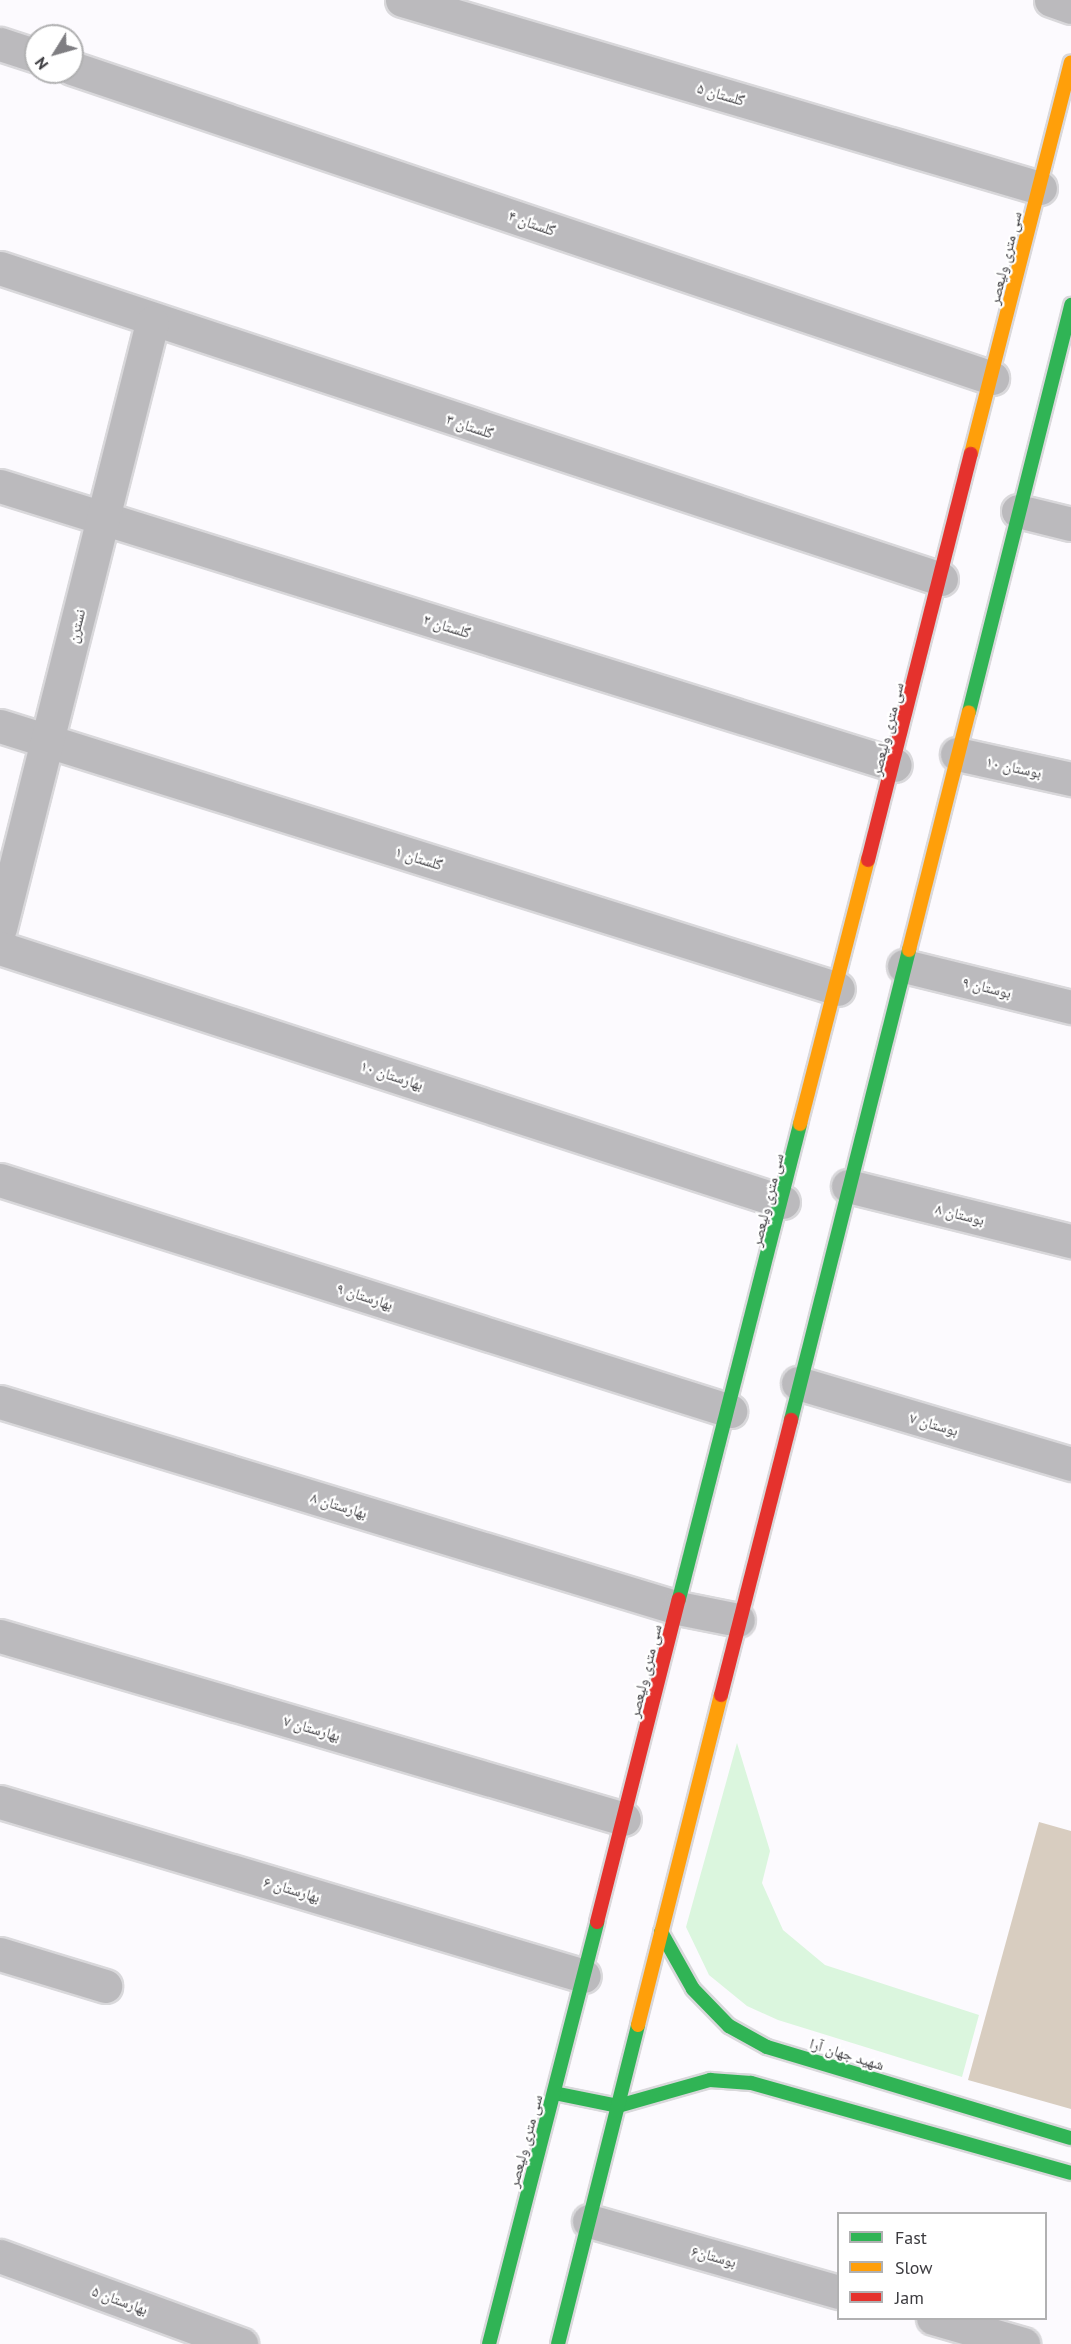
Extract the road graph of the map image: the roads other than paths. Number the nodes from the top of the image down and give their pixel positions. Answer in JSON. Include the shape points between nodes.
{"nodes":[{"id":1,"x":402,"y":0,"type":"edge"},
{"id":2,"x":1051,"y":0,"type":"edge"},
{"id":3,"x":1071,"y":7,"type":"edge"},
{"id":4,"x":1071,"y":63,"type":"edge"},
{"id":5,"x":84,"y":72,"type":"edge"},
{"id":6,"x":1040,"y":188,"type":"junction"},
{"id":7,"x":0,"y":268,"type":"edge"},
{"id":8,"x":1071,"y":305,"type":"edge"},
{"id":9,"x":152,"y":323,"type":"junction"},
{"id":10,"x":992,"y":378,"type":"junction"},
{"id":11,"x":0,"y":486,"type":"edge"},
{"id":12,"x":1018,"y":511,"type":"junction"},
{"id":13,"x":103,"y":519,"type":"junction"},
{"id":14,"x":1071,"y":524,"type":"edge"},
{"id":15,"x":941,"y":579,"type":"junction"},
{"id":16,"x":0,"y":726,"type":"edge"},
{"id":17,"x":47,"y":742,"type":"junction"},
{"id":18,"x":957,"y":754,"type":"junction"},
{"id":19,"x":895,"y":765,"type":"junction"},
{"id":20,"x":1071,"y":779,"type":"edge"},
{"id":21,"x":0,"y":928,"type":"edge"},
{"id":22,"x":0,"y":948,"type":"edge"},
{"id":23,"x":904,"y":966,"type":"junction"},
{"id":24,"x":838,"y":989,"type":"junction"},
{"id":25,"x":1071,"y":1007,"type":"edge"},
{"id":26,"x":0,"y":1180,"type":"edge"},
{"id":27,"x":848,"y":1186,"type":"junction"},
{"id":28,"x":783,"y":1202,"type":"junction"},
{"id":29,"x":1071,"y":1241,"type":"edge"},
{"id":30,"x":798,"y":1383,"type":"junction"},
{"id":31,"x":0,"y":1402,"type":"edge"},
{"id":32,"x":730,"y":1411,"type":"junction"},
{"id":33,"x":1071,"y":1464,"type":"edge"},
{"id":34,"x":678,"y":1608,"type":"junction"},
{"id":35,"x":738,"y":1620,"type":"junction"},
{"id":36,"x":0,"y":1636,"type":"edge"},
{"id":37,"x":0,"y":1802,"type":"edge"},
{"id":38,"x":624,"y":1819,"type":"junction"},
{"id":39,"x":661,"y":1932,"type":"junction"},
{"id":40,"x":0,"y":1954,"type":"edge"},
{"id":41,"x":584,"y":1976,"type":"junction"},
{"id":42,"x":105,"y":1986,"type":"dead end"},
{"id":43,"x":554,"y":2093,"type":"junction"},
{"id":44,"x":618,"y":2106,"type":"junction"},
{"id":45,"x":1071,"y":2138,"type":"edge"},
{"id":46,"x":1071,"y":2173,"type":"edge"},
{"id":47,"x":589,"y":2221,"type":"junction"},
{"id":48,"x":0,"y":2256,"type":"edge"},
{"id":49,"x":837,"y":2292,"type":"edge"},
{"id":50,"x":937,"y":2320,"type":"edge"},
{"id":51,"x":241,"y":2344,"type":"edge"},
{"id":52,"x":489,"y":2344,"type":"edge"},
{"id":53,"x":558,"y":2344,"type":"edge"},
{"id":54,"x":1023,"y":2344,"type":"edge"}],
"edges":[{"from":1,"to":6,"type":"street","name":"گلستان ۵"},
{"from":2,"to":3,"type":"street"},
{"from":4,"to":6,"type":"main road","name":"سی متری ولیعصر"},
{"from":5,"to":10,"type":"street","name":"گلستان ۴"},
{"from":6,"to":10,"type":"main road","name":"سی متری ولیعصر"},
{"from":7,"to":9,"type":"street","name":"گلستان ۳"},
{"from":8,"to":12,"type":"main road"},
{"from":9,"to":13,"type":"street","name":"نسترن"},
{"from":9,"to":15,"type":"street","name":"گلستان ۳"},
{"from":10,"to":15,"type":"main road","name":"سی متری ولیعصر"},
{"from":11,"to":13,"type":"street","name":"گلستان ۲"},
{"from":12,"to":14,"type":"street"},
{"from":12,"to":18,"type":"main road"},
{"from":13,"to":17,"type":"street","name":"نسترن"},
{"from":13,"to":19,"type":"street","name":"گلستان ۲"},
{"from":15,"to":19,"type":"main road","name":"سی متری ولیعصر"},
{"from":16,"to":17,"type":"street","name":"گلستان ۱"},
{"from":17,"to":21,"type":"street","name":"نسترن"},
{"from":17,"to":24,"type":"street","name":"گلستان ۱"},
{"from":18,"to":20,"type":"street","name":"بوستان ۱۰"},
{"from":18,"to":23,"type":"main road"},
{"from":19,"to":24,"type":"main road","name":"سی متری ولیعصر"},
{"from":22,"to":28,"type":"street","name":"بهارستان ۱۰"},
{"from":23,"to":25,"type":"street","name":"بوستان ۹"},
{"from":23,"to":27,"type":"main road"},
{"from":24,"to":28,"type":"main road","name":"سی متری ولیعصر"},
{"from":26,"to":32,"type":"street","name":"بهارستان ۹"},
{"from":27,"to":29,"type":"street","name":"بوستان ۸"},
{"from":27,"to":30,"type":"main road"},
{"from":28,"to":32,"type":"main road","name":"سی متری ولیعصر"},
{"from":30,"to":33,"type":"street","name":"بوستان ۷"},
{"from":30,"to":35,"type":"main road"},
{"from":31,"to":34,"type":"street","name":"بهارستان ۸"},
{"from":32,"to":34,"type":"main road","name":"سی متری ولیعصر"},
{"from":34,"to":35,"type":"street","name":"بهارستان ۸"},
{"from":34,"to":38,"type":"main road","name":"سی متری ولیعصر"},
{"from":35,"to":39,"type":"main road"},
{"from":36,"to":38,"type":"street","name":"بهارستان ۷"},
{"from":37,"to":41,"type":"street","name":"بهارستان ۶"},
{"from":38,"to":41,"type":"main road","name":"سی متری ولیعصر"},
{"from":39,"to":44,"type":"main road"},
{"from":39,"to":45,"type":"main road","name":"شهید جهان آرا","via":[[693,1989],[729,2026],[767,2047]]},
{"from":40,"to":42,"type":"street"},
{"from":41,"to":43,"type":"main road","name":"سی متری ولیعصر"},
{"from":43,"to":44,"type":"main road"},
{"from":43,"to":52,"type":"main road","name":"سی متری ولیعصر"},
{"from":44,"to":46,"type":"main road","via":[[710,2080],[751,2083]]},
{"from":44,"to":47,"type":"main road"},
{"from":47,"to":49,"type":"street","name":"بوستان۶"},
{"from":47,"to":53,"type":"main road"},
{"from":48,"to":51,"type":"street","name":"بهارستان ۵"},
{"from":50,"to":54,"type":"street"}]}
